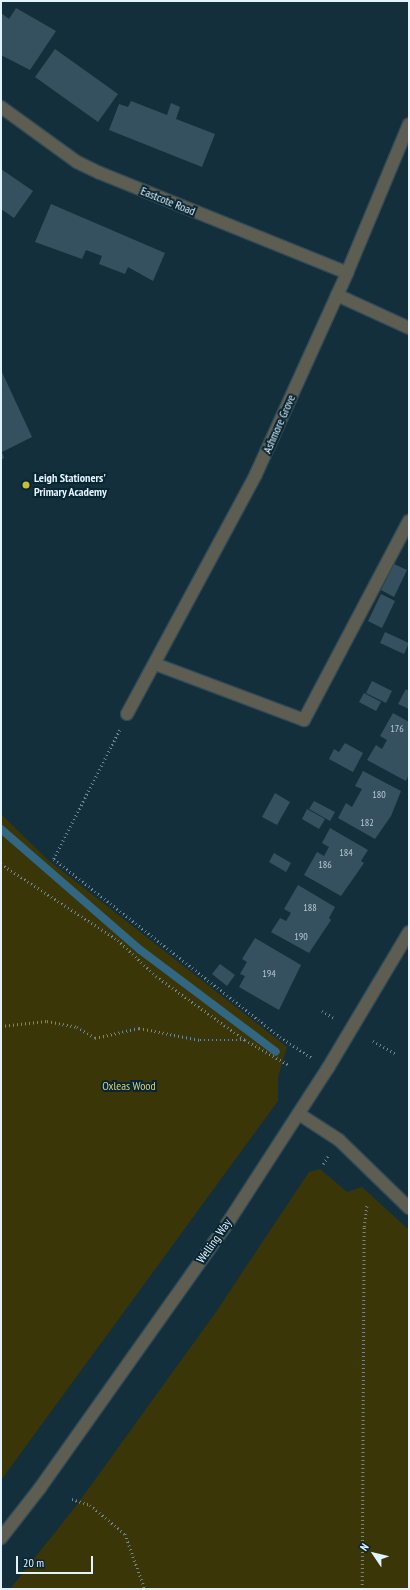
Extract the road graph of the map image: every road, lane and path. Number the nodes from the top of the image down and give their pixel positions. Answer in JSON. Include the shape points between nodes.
{"nodes":[{"id":1,"x":1,"y":107,"type":"edge"},
{"id":2,"x":409,"y":124,"type":"edge"},
{"id":3,"x":347,"y":273,"type":"junction"},
{"id":4,"x":337,"y":295,"type":"junction"},
{"id":5,"x":409,"y":328,"type":"edge"},
{"id":6,"x":409,"y":521,"type":"edge"},
{"id":7,"x":155,"y":664,"type":"junction"},
{"id":8,"x":127,"y":714,"type":"joint"},
{"id":9,"x":1,"y":864,"type":"edge"},
{"id":10,"x":409,"y":932,"type":"edge"},
{"id":11,"x":322,"y":1011,"type":"dead end"},
{"id":12,"x":334,"y":1018,"type":"dead end"},
{"id":13,"x":1,"y":1026,"type":"edge"},
{"id":14,"x":245,"y":1040,"type":"junction"},
{"id":15,"x":373,"y":1041,"type":"dead end"},
{"id":16,"x":396,"y":1054,"type":"dead end"},
{"id":17,"x":289,"y":1065,"type":"dead end"},
{"id":18,"x":328,"y":1068,"type":"junction"},
{"id":19,"x":298,"y":1114,"type":"junction"},
{"id":20,"x":328,"y":1156,"type":"dead end"},
{"id":21,"x":323,"y":1164,"type":"dead end"},
{"id":22,"x":367,"y":1204,"type":"dead end"},
{"id":23,"x":409,"y":1208,"type":"edge"},
{"id":24,"x":72,"y":1499,"type":"dead end"},
{"id":25,"x":1,"y":1538,"type":"edge"},
{"id":26,"x":145,"y":1589,"type":"edge"},
{"id":27,"x":362,"y":1589,"type":"edge"}],
"edges":[{"from":1,"to":3,"type":"street","name":"Eastcote Road","via":[[77,162]]},
{"from":2,"to":3,"type":"street","name":"Ashmore Grove"},
{"from":3,"to":4,"type":"street","name":"Ashmore Grove"},
{"from":4,"to":5,"type":"street"},
{"from":4,"to":7,"type":"street","name":"Ashmore Grove","via":[[256,474]]},
{"from":6,"to":7,"type":"street","via":[[304,720]]},
{"from":7,"to":8,"type":"street","name":"Ashmore Grove"},
{"from":8,"to":18,"type":"path","via":[[110,755],[54,859],[280,1037]]},
{"from":9,"to":14,"type":"path","via":[[118,940],[156,976]]},
{"from":10,"to":18,"type":"street","name":"Welling Way"},
{"from":11,"to":12,"type":"path"},
{"from":13,"to":14,"type":"path","via":[[47,1021],[77,1027],[94,1038],[139,1028],[200,1040]]},
{"from":14,"to":17,"type":"path"},
{"from":15,"to":16,"type":"path"},
{"from":18,"to":19,"type":"street","name":"Welling Way"},
{"from":19,"to":23,"type":"street","via":[[339,1140]]},
{"from":19,"to":25,"type":"street","name":"Welling Way","via":[[227,1224],[40,1488]]},
{"from":20,"to":21,"type":"path"},
{"from":22,"to":27,"type":"path","via":[[364,1227]]},
{"from":24,"to":26,"type":"path","via":[[90,1505],[125,1534]]}]}
